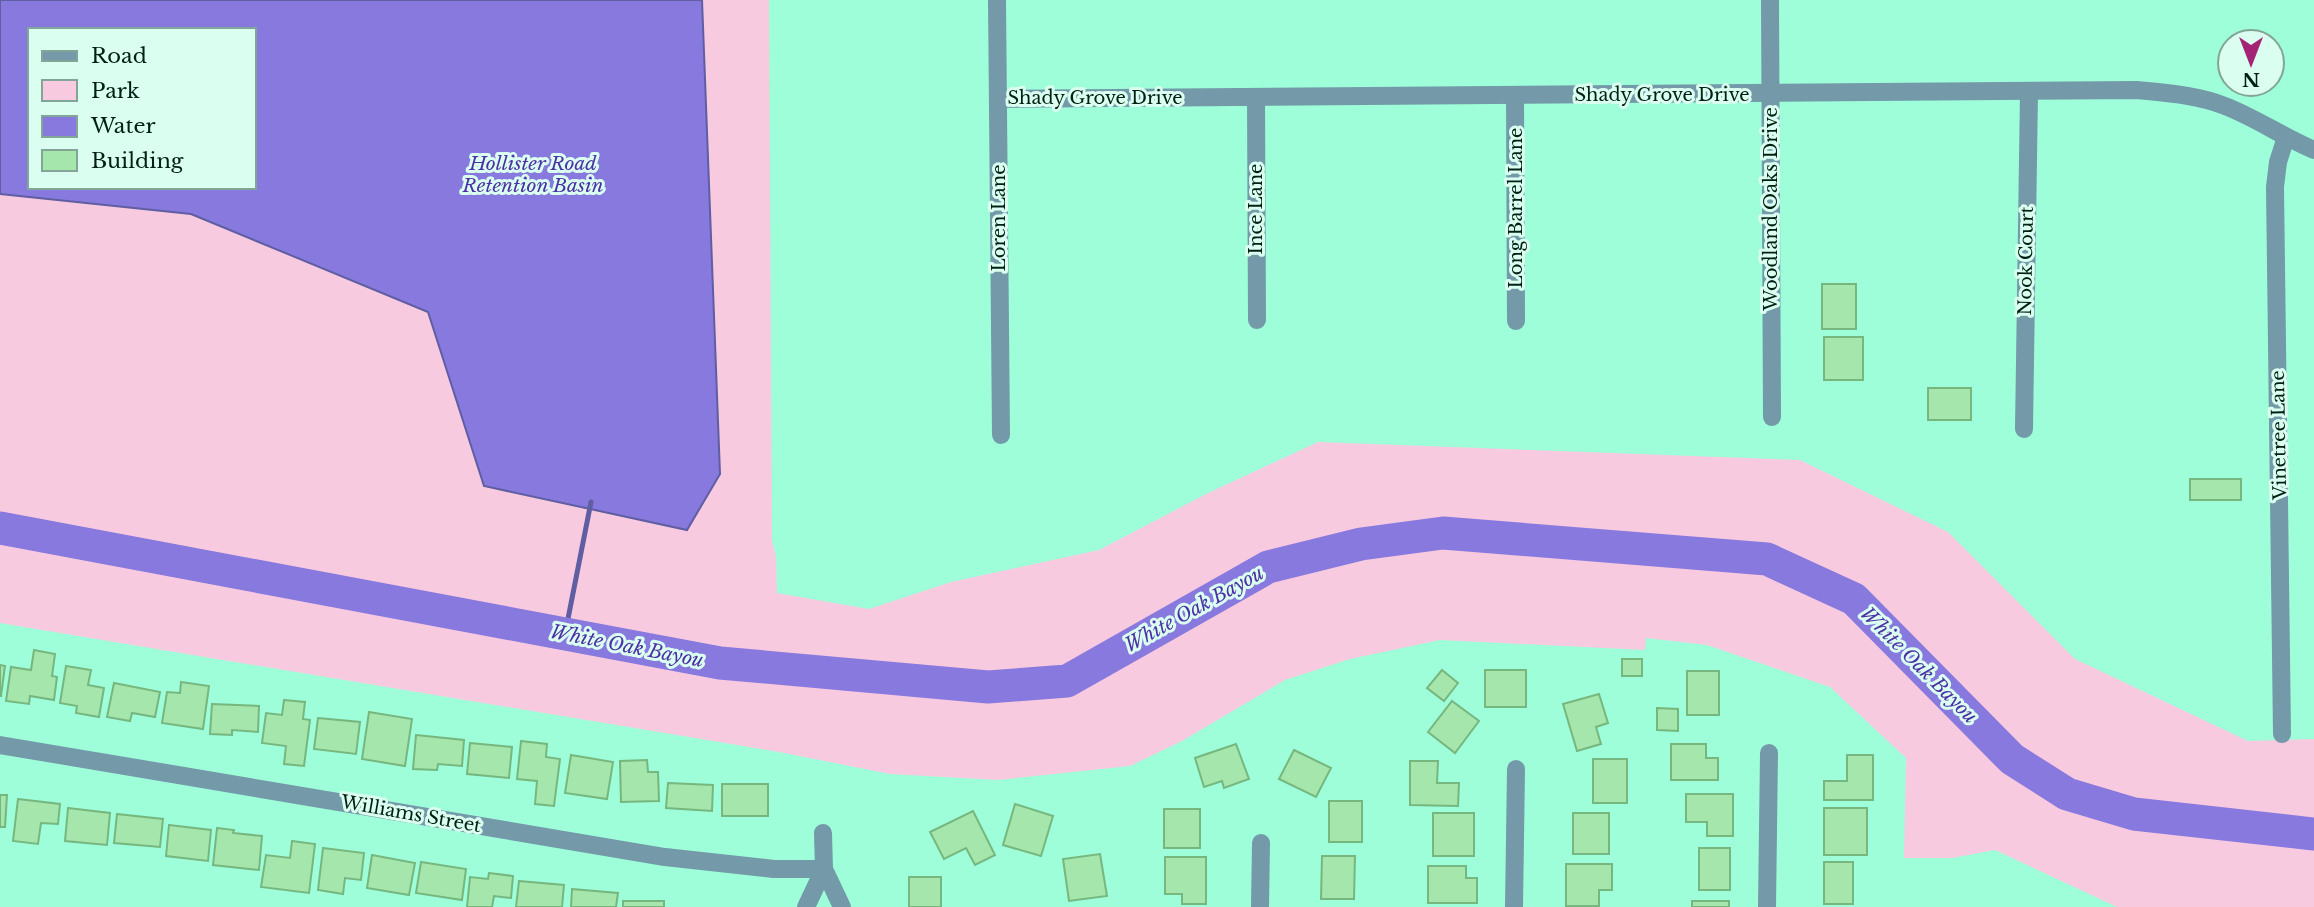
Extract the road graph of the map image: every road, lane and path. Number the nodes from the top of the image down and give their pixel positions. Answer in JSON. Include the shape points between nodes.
{"nodes":[{"id":1,"x":997,"y":0,"type":"edge"},
{"id":2,"x":1770,"y":0,"type":"edge"},
{"id":3,"x":2029,"y":92,"type":"junction"},
{"id":4,"x":1771,"y":94,"type":"junction"},
{"id":5,"x":1515,"y":95,"type":"junction"},
{"id":6,"x":1256,"y":97,"type":"junction"},
{"id":7,"x":999,"y":99,"type":"junction"},
{"id":8,"x":2286,"y":137,"type":"junction"},
{"id":9,"x":2314,"y":150,"type":"edge"},
{"id":10,"x":1257,"y":320,"type":"dead end"},
{"id":11,"x":1516,"y":321,"type":"dead end"},
{"id":12,"x":1772,"y":417,"type":"dead end"},
{"id":13,"x":2024,"y":429,"type":"dead end"},
{"id":14,"x":1001,"y":435,"type":"dead end"},
{"id":15,"x":2282,"y":734,"type":"dead end"},
{"id":16,"x":0,"y":745,"type":"edge"},
{"id":17,"x":1769,"y":753,"type":"dead end"},
{"id":18,"x":1516,"y":769,"type":"dead end"},
{"id":19,"x":823,"y":834,"type":"dead end"},
{"id":20,"x":1261,"y":843,"type":"dead end"},
{"id":21,"x":824,"y":869,"type":"junction"},
{"id":22,"x":806,"y":907,"type":"edge"},
{"id":23,"x":842,"y":907,"type":"edge"},
{"id":24,"x":1260,"y":907,"type":"edge"},
{"id":25,"x":1514,"y":907,"type":"edge"},
{"id":26,"x":1767,"y":907,"type":"edge"}],
"edges":[{"from":1,"to":7,"type":"street","name":"Loren Lane"},
{"from":2,"to":4,"type":"street","name":"Woodland Oaks Drive"},
{"from":3,"to":4,"type":"street","name":"Shady Grove Drive"},
{"from":3,"to":8,"type":"street","name":"Shady Grove Drive","via":[[2137,90],[2191,97],[2222,104]]},
{"from":3,"to":13,"type":"street","name":"Nook Court"},
{"from":4,"to":5,"type":"street","name":"Shady Grove Drive"},
{"from":4,"to":12,"type":"street","name":"Woodland Oaks Drive"},
{"from":5,"to":6,"type":"street","name":"Shady Grove Drive"},
{"from":5,"to":11,"type":"street","name":"Long Barrel Lane"},
{"from":6,"to":7,"type":"street","name":"Shady Grove Drive"},
{"from":6,"to":10,"type":"street","name":"Ince Lane"},
{"from":7,"to":14,"type":"street","name":"Loren Lane"},
{"from":8,"to":9,"type":"street","name":"Shady Grove Drive"},
{"from":8,"to":15,"type":"street","name":"Vinetree Lane","via":[[2275,187]]},
{"from":16,"to":21,"type":"street","name":"Williams Street","via":[[665,856],[774,869]]},
{"from":17,"to":26,"type":"street"},
{"from":18,"to":25,"type":"street"},
{"from":19,"to":21,"type":"street"},
{"from":20,"to":24,"type":"street"},
{"from":21,"to":22,"type":"street"},
{"from":21,"to":23,"type":"street"}]}
